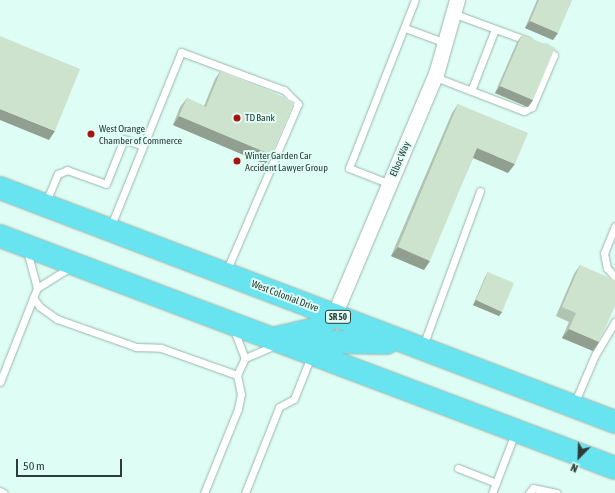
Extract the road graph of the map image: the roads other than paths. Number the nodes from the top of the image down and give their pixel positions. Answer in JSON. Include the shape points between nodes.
{"nodes":[{"id":1,"x":415,"y":0,"type":"edge"},
{"id":2,"x":456,"y":7,"type":"edge"},
{"id":3,"x":405,"y":28,"type":"junction"},
{"id":4,"x":495,"y":29,"type":"junction"},
{"id":5,"x":446,"y":43,"type":"junction"},
{"id":6,"x":435,"y":77,"type":"junction"},
{"id":7,"x":471,"y":91,"type":"junction"},
{"id":8,"x":143,"y":146,"type":"junction"},
{"id":9,"x":390,"y":184,"type":"junction"},
{"id":10,"x":0,"y":188,"type":"edge"},
{"id":11,"x":480,"y":191,"type":"dead end"},
{"id":12,"x":0,"y":193,"type":"edge"},
{"id":13,"x":24,"y":197,"type":"junction"},
{"id":14,"x":45,"y":204,"type":"junction"},
{"id":15,"x":615,"y":226,"type":"edge"},
{"id":16,"x":109,"y":229,"type":"junction"},
{"id":17,"x":0,"y":236,"type":"edge"},
{"id":18,"x":25,"y":244,"type":"junction"},
{"id":19,"x":78,"y":263,"type":"junction"},
{"id":20,"x":226,"y":274,"type":"junction"},
{"id":21,"x":615,"y":277,"type":"edge"},
{"id":22,"x":37,"y":288,"type":"junction"},
{"id":23,"x":33,"y":298,"type":"junction"},
{"id":24,"x":334,"y":315,"type":"junction"},
{"id":25,"x":230,"y":320,"type":"junction"},
{"id":26,"x":615,"y":322,"type":"edge"},
{"id":27,"x":280,"y":340,"type":"junction"},
{"id":28,"x":422,"y":348,"type":"junction"},
{"id":29,"x":312,"y":352,"type":"junction"},
{"id":30,"x":245,"y":358,"type":"junction"},
{"id":31,"x":237,"y":375,"type":"junction"},
{"id":32,"x":0,"y":382,"type":"edge"},
{"id":33,"x":574,"y":406,"type":"junction"},
{"id":34,"x":615,"y":422,"type":"edge"},
{"id":35,"x":516,"y":430,"type":"junction"},
{"id":36,"x":458,"y":468,"type":"dead end"},
{"id":37,"x":615,"y":468,"type":"edge"},
{"id":38,"x":496,"y":483,"type":"junction"},
{"id":39,"x":0,"y":491,"type":"edge"},
{"id":40,"x":207,"y":492,"type":"edge"},
{"id":41,"x":4,"y":493,"type":"edge"},
{"id":42,"x":245,"y":493,"type":"edge"},
{"id":43,"x":492,"y":493,"type":"edge"},
{"id":44,"x":529,"y":493,"type":"edge"},
{"id":45,"x":556,"y":493,"type":"edge"}],
"edges":[{"from":1,"to":3,"type":"lane"},
{"from":2,"to":4,"type":"lane"},
{"from":2,"to":5,"type":"street","name":"Elboc Way"},
{"from":3,"to":5,"type":"lane"},
{"from":3,"to":9,"type":"lane","via":[[349,168]]},
{"from":4,"to":7,"type":"lane"},
{"from":4,"to":7,"type":"lane","via":[[554,55],[532,107],[524,111]]},
{"from":5,"to":6,"type":"street","name":"Elboc Way"},
{"from":6,"to":7,"type":"lane"},
{"from":6,"to":9,"type":"street","name":"Elboc Way"},
{"from":8,"to":14,"type":"lane","via":[[124,139],[106,184],[67,170],[58,174]]},
{"from":8,"to":16,"type":"lane"},
{"from":8,"to":20,"type":"lane","via":[[181,52],[284,90],[298,104]]},
{"from":9,"to":24,"type":"street","name":"Elboc Way"},
{"from":10,"to":13,"type":"highway","name":"West Colonial Drive","number":"SR 50"},
{"from":11,"to":28,"type":"lane"},
{"from":12,"to":13,"type":"highway"},
{"from":13,"to":14,"type":"highway","name":"West Colonial Drive","number":"SR 50"},
{"from":14,"to":16,"type":"highway","name":"West Colonial Drive","number":"SR 50"},
{"from":15,"to":21,"type":"lane","via":[[604,253],[607,268]]},
{"from":16,"to":20,"type":"highway","name":"West Colonial Drive","number":"SR 50"},
{"from":17,"to":18,"type":"highway"},
{"from":18,"to":19,"type":"highway"},
{"from":18,"to":22,"type":"lane"},
{"from":19,"to":22,"type":"lane"},
{"from":19,"to":25,"type":"highway"},
{"from":20,"to":24,"type":"highway","name":"West Colonial Drive","number":"SR 50"},
{"from":22,"to":23,"type":"lane"},
{"from":23,"to":31,"type":"lane","via":[[40,308],[57,319],[136,347],[161,348]]},
{"from":23,"to":32,"type":"lane"},
{"from":24,"to":27,"type":"highway","via":[[319,328]]},
{"from":24,"to":28,"type":"highway","name":"West Colonial Drive","number":"SR 50"},
{"from":25,"to":27,"type":"highway"},
{"from":25,"to":30,"type":"lane"},
{"from":26,"to":33,"type":"lane","via":[[595,355]]},
{"from":27,"to":29,"type":"highway"},
{"from":27,"to":30,"type":"lane"},
{"from":28,"to":29,"type":"highway","via":[[357,340],[336,342]]},
{"from":28,"to":33,"type":"highway","name":"West Colonial Drive","number":"SR 50"},
{"from":29,"to":35,"type":"highway"},
{"from":29,"to":42,"type":"lane","via":[[294,399],[279,407]]},
{"from":30,"to":31,"type":"lane"},
{"from":31,"to":40,"type":"lane","via":[[241,394],[238,409]]},
{"from":33,"to":34,"type":"highway","name":"West Colonial Drive","number":"SR 50"},
{"from":35,"to":37,"type":"highway"},
{"from":35,"to":38,"type":"lane"},
{"from":36,"to":38,"type":"lane"},
{"from":38,"to":43,"type":"lane"},
{"from":39,"to":41,"type":"lane"},
{"from":44,"to":45,"type":"lane","via":[[533,488]]}]}
